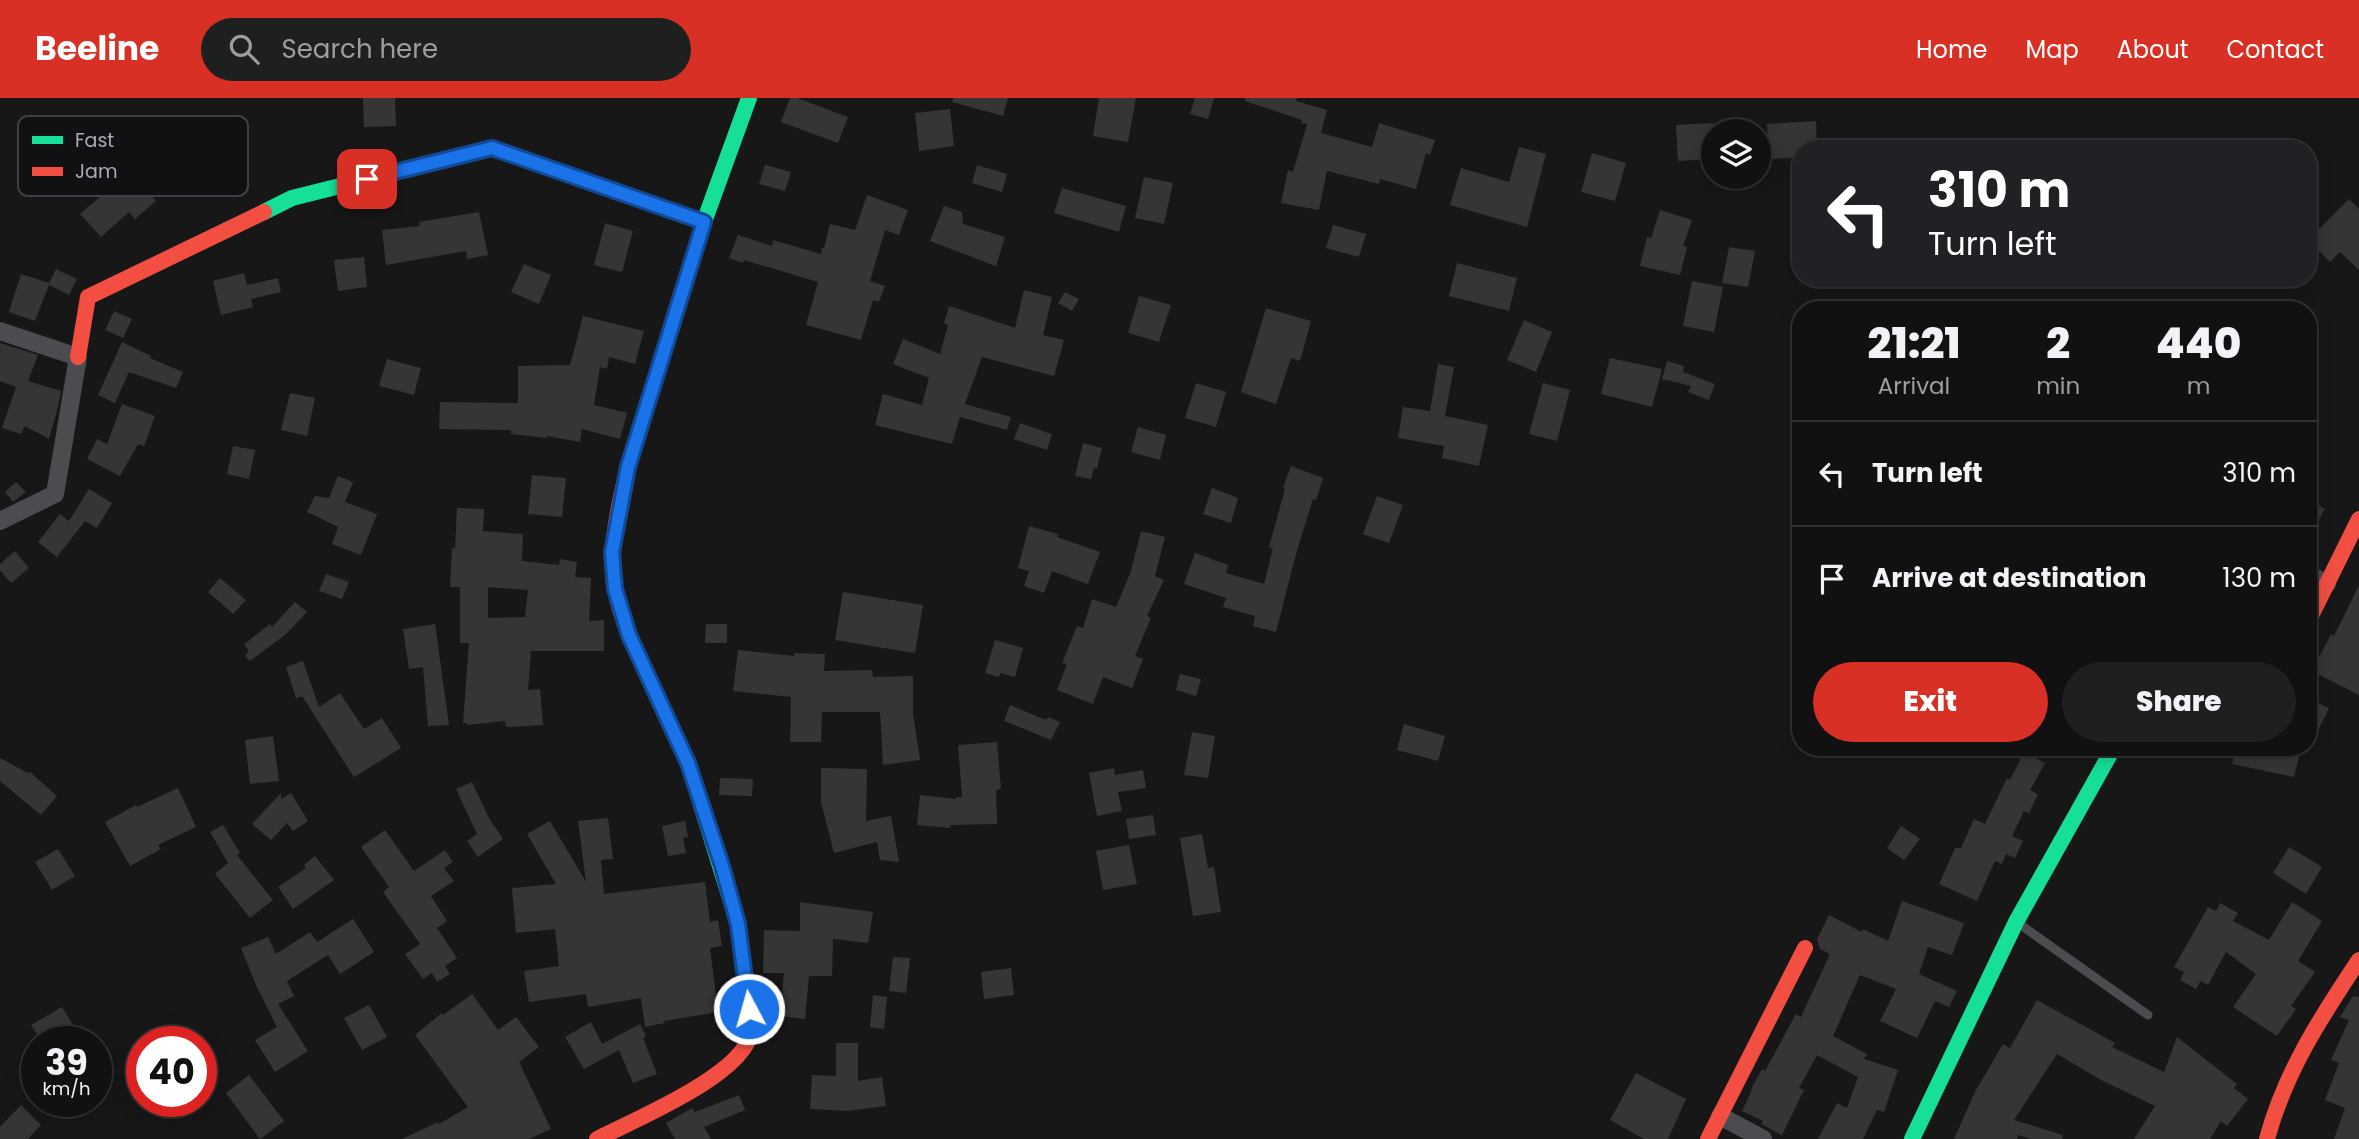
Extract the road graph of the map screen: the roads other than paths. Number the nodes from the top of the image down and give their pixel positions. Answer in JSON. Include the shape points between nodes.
{"nodes":[{"id":1,"x":750,"y":98,"type":"edge"},
{"id":2,"x":704,"y":222,"type":"junction"},
{"id":3,"x":0,"y":331,"type":"edge"},
{"id":4,"x":78,"y":357,"type":"junction"},
{"id":5,"x":2359,"y":519,"type":"edge"},
{"id":6,"x":0,"y":521,"type":"edge"},
{"id":7,"x":2317,"y":579,"type":"edge"},
{"id":8,"x":2327,"y":584,"type":"junction"},
{"id":9,"x":2317,"y":604,"type":"edge"},
{"id":10,"x":2109,"y":756,"type":"edge"},
{"id":11,"x":2017,"y":922,"type":"junction"},
{"id":12,"x":1805,"y":948,"type":"dead end"},
{"id":13,"x":2359,"y":960,"type":"edge"},
{"id":14,"x":2148,"y":1015,"type":"dead end"},
{"id":15,"x":1720,"y":1116,"type":"junction"},
{"id":16,"x":597,"y":1139,"type":"edge"},
{"id":17,"x":1708,"y":1139,"type":"edge"},
{"id":18,"x":1763,"y":1139,"type":"edge"},
{"id":19,"x":1912,"y":1139,"type":"edge"},
{"id":20,"x":2267,"y":1139,"type":"edge"}],
"edges":[{"from":1,"to":2,"type":"street"},
{"from":2,"to":4,"type":"street","via":[[492,148],[292,198],[88,297]]},
{"from":2,"to":16,"type":"street","via":[[628,467],[612,552],[615,589],[629,635],[688,763],[738,924],[751,1032],[739,1055],[709,1081]]},
{"from":3,"to":4,"type":"street"},
{"from":4,"to":6,"type":"street","via":[[55,494]]},
{"from":5,"to":8,"type":"street"},
{"from":7,"to":8,"type":"street"},
{"from":8,"to":9,"type":"street"},
{"from":10,"to":11,"type":"street"},
{"from":11,"to":14,"type":"lane"},
{"from":11,"to":19,"type":"street"},
{"from":12,"to":15,"type":"street"},
{"from":13,"to":20,"type":"street","via":[[2298,1060]]},
{"from":15,"to":17,"type":"street"},
{"from":15,"to":18,"type":"street"}]}
